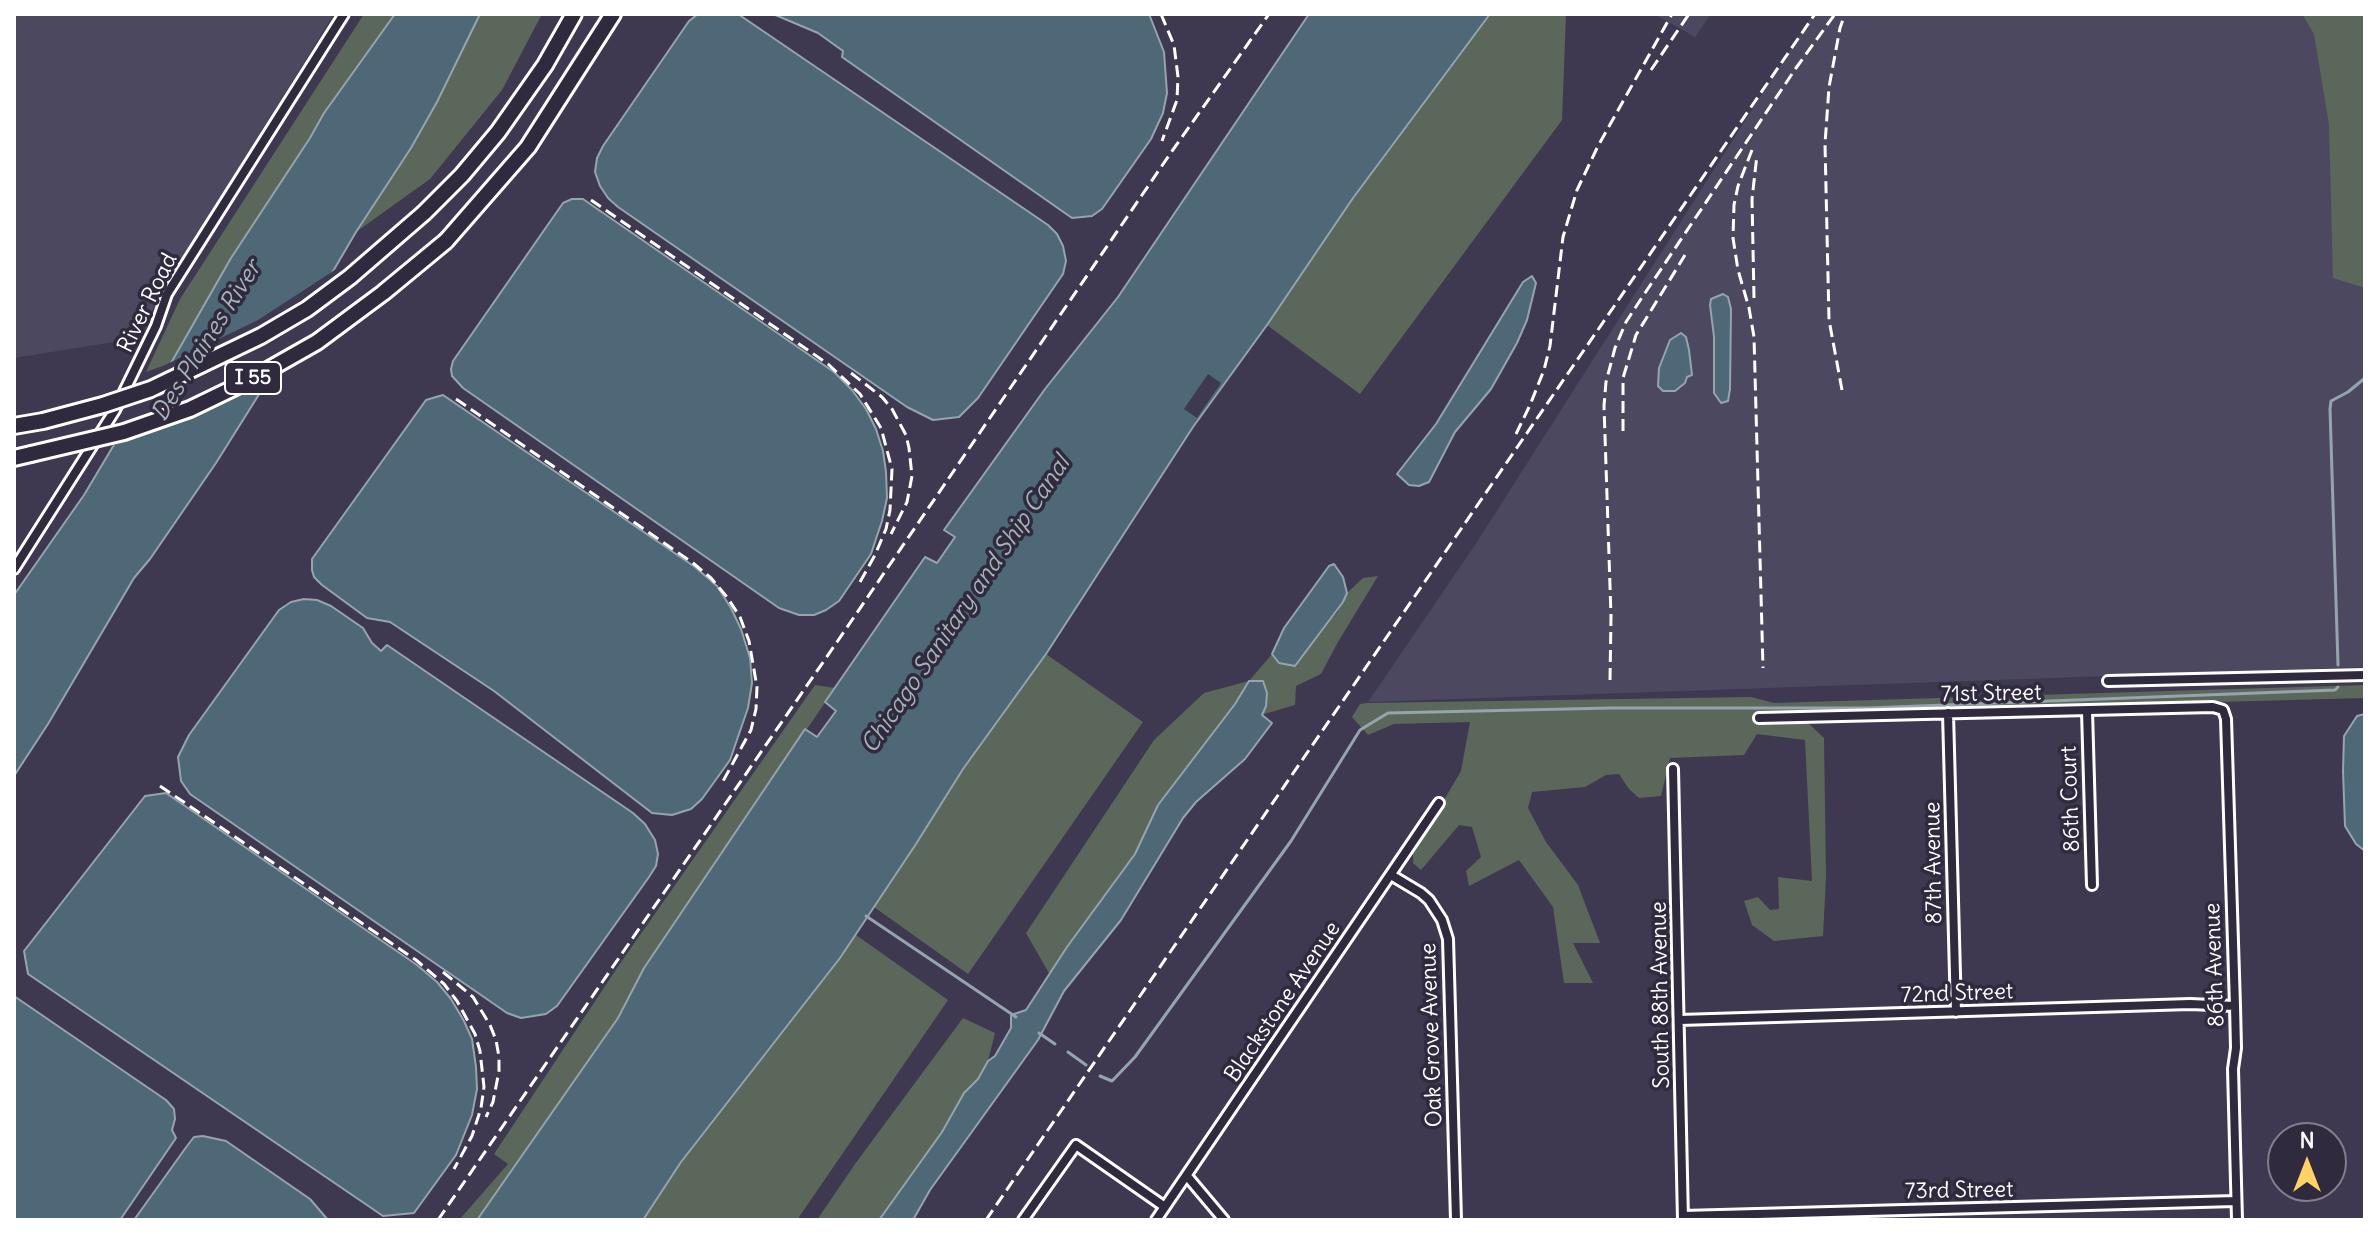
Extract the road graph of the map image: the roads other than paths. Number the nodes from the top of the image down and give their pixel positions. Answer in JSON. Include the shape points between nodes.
{"nodes":[{"id":1,"x":344,"y":14,"type":"edge"},
{"id":2,"x":574,"y":14,"type":"edge"},
{"id":3,"x":613,"y":14,"type":"edge"},
{"id":4,"x":14,"y":426,"type":"edge"},
{"id":5,"x":14,"y":458,"type":"edge"},
{"id":6,"x":14,"y":569,"type":"edge"},
{"id":7,"x":2365,"y":675,"type":"edge"},
{"id":8,"x":2108,"y":681,"type":"dead end"},
{"id":9,"x":2223,"y":710,"type":"joint"},
{"id":10,"x":2087,"y":711,"type":"junction"},
{"id":11,"x":1948,"y":713,"type":"junction"},
{"id":12,"x":1759,"y":718,"type":"dead end"},
{"id":13,"x":1673,"y":769,"type":"dead end"},
{"id":14,"x":1439,"y":803,"type":"dead end"},
{"id":15,"x":1391,"y":875,"type":"junction"},
{"id":16,"x":2092,"y":885,"type":"dead end"},
{"id":17,"x":2235,"y":1006,"type":"junction"},
{"id":18,"x":1956,"y":1012,"type":"junction"},
{"id":19,"x":1680,"y":1020,"type":"junction"},
{"id":20,"x":1187,"y":1176,"type":"junction"},
{"id":21,"x":2236,"y":1201,"type":"junction"},
{"id":22,"x":1165,"y":1207,"type":"junction"},
{"id":23,"x":1683,"y":1218,"type":"edge"},
{"id":24,"x":1023,"y":1220,"type":"edge"},
{"id":25,"x":1156,"y":1220,"type":"edge"},
{"id":26,"x":1224,"y":1220,"type":"edge"},
{"id":27,"x":1456,"y":1220,"type":"edge"},
{"id":28,"x":2237,"y":1220,"type":"edge"}],
"edges":[{"from":1,"to":6,"type":"street","name":"River Road","via":[[167,294],[115,410]]},
{"from":2,"to":4,"type":"highway","number":"I 55","bridge":true,"via":[[498,132],[424,213],[307,309],[151,389]]},
{"from":3,"to":5,"type":"highway","number":"I 55","bridge":true,"via":[[528,147],[446,241],[317,342],[190,409],[124,432]]},
{"from":7,"to":8,"type":"street"},
{"from":9,"to":10,"type":"street","name":"71st Street"},
{"from":9,"to":17,"type":"street","name":"86th Avenue"},
{"from":10,"to":11,"type":"street","name":"71st Street"},
{"from":10,"to":16,"type":"street","name":"86th Court"},
{"from":11,"to":12,"type":"street","name":"71st Street"},
{"from":11,"to":18,"type":"street","name":"87th Avenue"},
{"from":13,"to":19,"type":"street","name":"South 88th Avenue"},
{"from":14,"to":15,"type":"street","name":"Blackstone Avenue"},
{"from":15,"to":20,"type":"street","name":"Blackstone Avenue"},
{"from":15,"to":27,"type":"street","name":"Oak Grove Avenue","via":[[1429,900],[1448,939]]},
{"from":17,"to":18,"type":"street","name":"72nd Street"},
{"from":17,"to":21,"type":"street","name":"86th Avenue"},
{"from":18,"to":19,"type":"street","name":"72nd Street"},
{"from":19,"to":23,"type":"street","name":"South 88th Avenue"},
{"from":20,"to":22,"type":"street","name":"Blackstone Avenue"},
{"from":20,"to":26,"type":"street"},
{"from":21,"to":23,"type":"street","name":"73rd Street"},
{"from":21,"to":28,"type":"street","name":"86th Avenue"},
{"from":22,"to":24,"type":"street","via":[[1076,1145]]},
{"from":22,"to":25,"type":"street","name":"Blackstone Avenue"}]}
